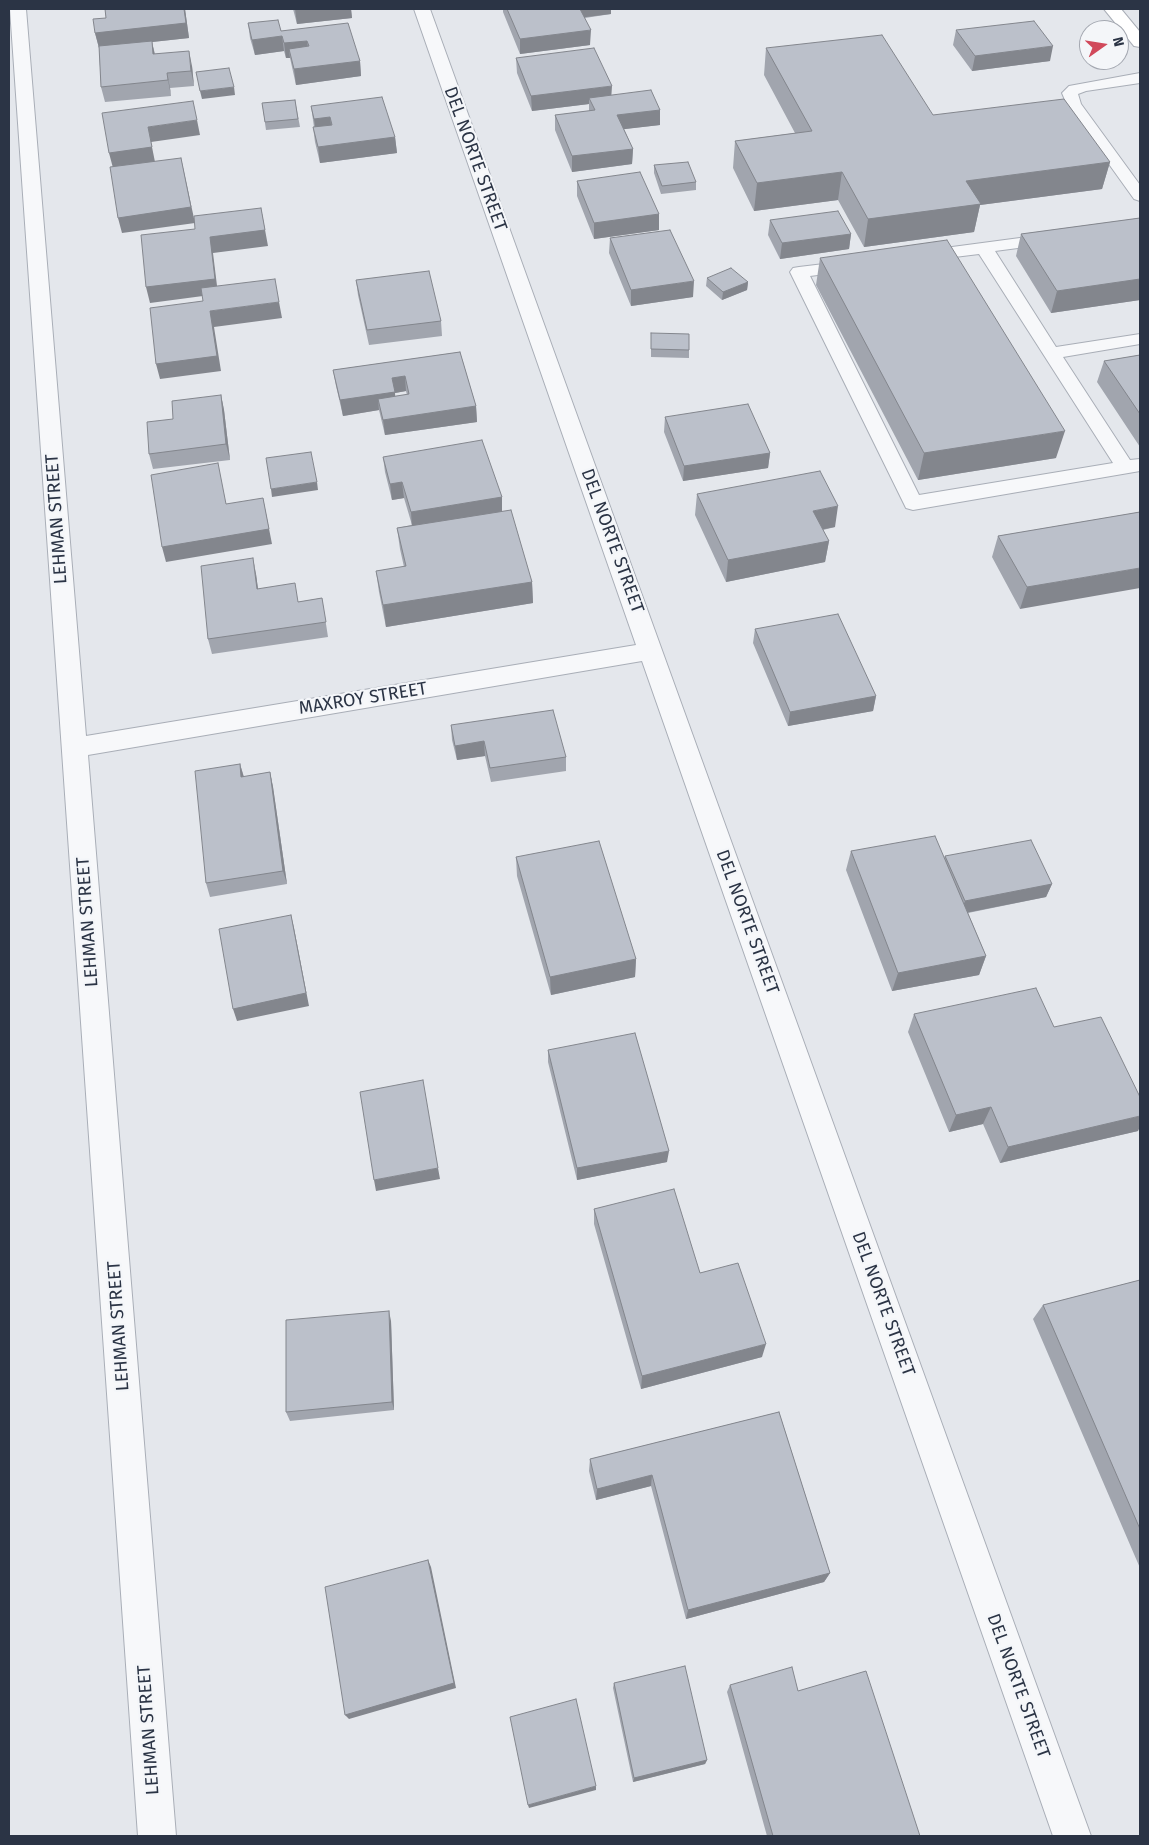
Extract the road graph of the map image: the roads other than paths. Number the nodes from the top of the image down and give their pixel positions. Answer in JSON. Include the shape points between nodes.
{"nodes":[{"id":1,"x":18,"y":9,"type":"edge"},
{"id":2,"x":422,"y":9,"type":"edge"},
{"id":3,"x":1112,"y":9,"type":"edge"},
{"id":4,"x":1140,"y":42,"type":"edge"},
{"id":5,"x":1140,"y":78,"type":"edge"},
{"id":6,"x":1140,"y":196,"type":"edge"},
{"id":7,"x":1072,"y":236,"type":"edge"},
{"id":8,"x":984,"y":248,"type":"junction"},
{"id":9,"x":906,"y":258,"type":"edge"},
{"id":10,"x":867,"y":263,"type":"edge"},
{"id":11,"x":1140,"y":339,"type":"edge"},
{"id":12,"x":1051,"y":353,"type":"junction"},
{"id":13,"x":1132,"y":466,"type":"edge"},
{"id":14,"x":651,"y":651,"type":"junction"},
{"id":15,"x":74,"y":748,"type":"junction"},
{"id":16,"x":157,"y":1836,"type":"edge"},
{"id":17,"x":1072,"y":1836,"type":"edge"}],
"edges":[{"from":1,"to":15,"type":"street","name":"LEHMAN STREET"},
{"from":2,"to":14,"type":"street","name":"DEL NORTE STREET"},
{"from":3,"to":4,"type":"main road"},
{"from":5,"to":6,"type":"lane","via":[[1074,88],[1070,93],[1073,104]]},
{"from":7,"to":8,"type":"lane"},
{"from":8,"to":9,"type":"lane"},
{"from":8,"to":12,"type":"lane"},
{"from":10,"to":13,"type":"lane","via":[[799,272],[913,503]]},
{"from":11,"to":12,"type":"lane"},
{"from":12,"to":13,"type":"lane"},
{"from":14,"to":15,"type":"street","name":"MAXROY STREET"},
{"from":14,"to":17,"type":"street","name":"DEL NORTE STREET"},
{"from":15,"to":16,"type":"street","name":"LEHMAN STREET"}]}
